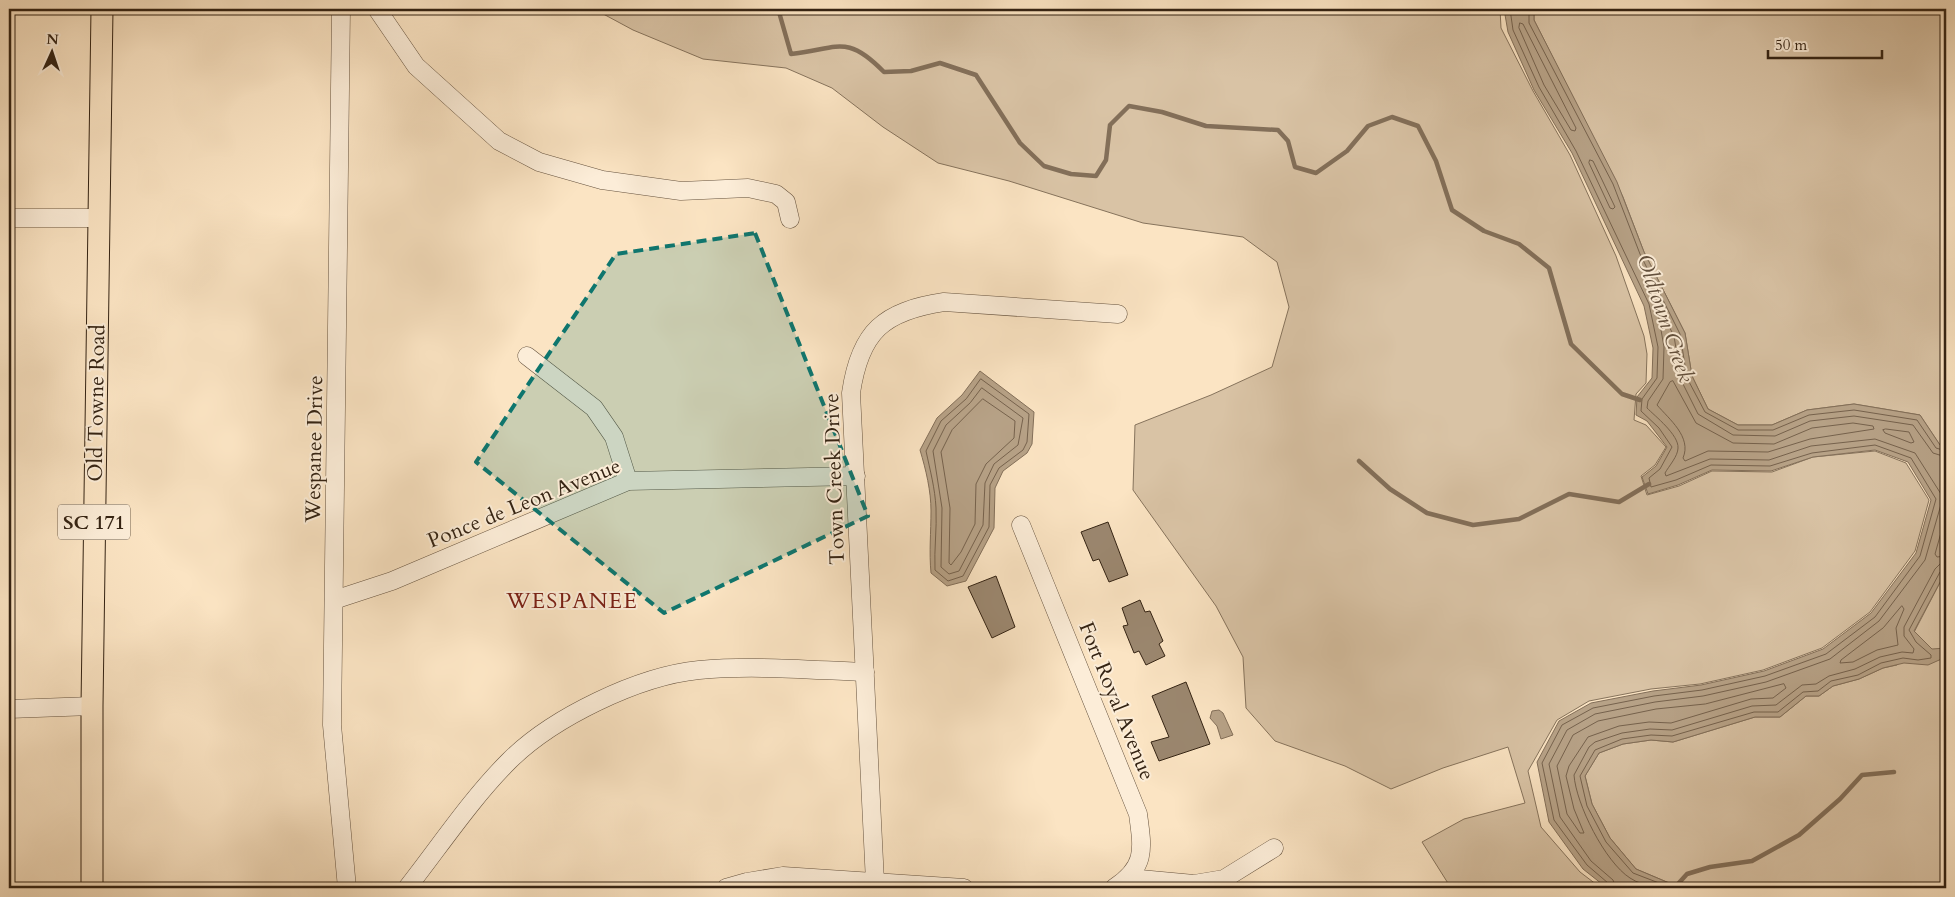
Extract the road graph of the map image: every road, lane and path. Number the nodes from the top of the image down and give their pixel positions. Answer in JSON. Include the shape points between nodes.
{"nodes":[{"id":1,"x":102,"y":9,"type":"edge"},
{"id":2,"x":341,"y":9,"type":"edge"},
{"id":3,"x":377,"y":9,"type":"edge"},
{"id":4,"x":9,"y":218,"type":"edge"},
{"id":5,"x":99,"y":218,"type":"junction"},
{"id":6,"x":790,"y":219,"type":"dead end"},
{"id":7,"x":1118,"y":314,"type":"dead end"},
{"id":8,"x":527,"y":356,"type":"dead end"},
{"id":9,"x":856,"y":476,"type":"junction"},
{"id":10,"x":628,"y":481,"type":"junction"},
{"id":11,"x":1021,"y":525,"type":"dead end"},
{"id":12,"x":334,"y":600,"type":"junction"},
{"id":13,"x":866,"y":672,"type":"junction"},
{"id":14,"x":92,"y":706,"type":"junction"},
{"id":15,"x":9,"y":709,"type":"edge"},
{"id":16,"x":1274,"y":848,"type":"dead end"},
{"id":17,"x":1129,"y":878,"type":"junction"},
{"id":18,"x":875,"y":882,"type":"junction"},
{"id":19,"x":92,"y":888,"type":"edge"},
{"id":20,"x":347,"y":888,"type":"edge"},
{"id":21,"x":407,"y":888,"type":"edge"},
{"id":22,"x":726,"y":888,"type":"edge"},
{"id":23,"x":964,"y":888,"type":"edge"},
{"id":24,"x":1114,"y":888,"type":"edge"}],
"edges":[{"from":1,"to":5,"type":"main road","name":"Old Towne Road","number":"SC 171"},
{"from":2,"to":12,"type":"street","name":"Wespanee Drive"},
{"from":3,"to":6,"type":"street","via":[[416,66],[499,141],[539,162],[602,180],[681,191],[748,188],[776,194],[786,202]]},
{"from":4,"to":5,"type":"street"},
{"from":5,"to":14,"type":"main road","name":"Old Towne Road","number":"SC 171"},
{"from":7,"to":9,"type":"street","name":"Town Creek Drive","via":[[944,302],[900,312],[883,324],[865,344],[855,366],[852,393]]},
{"from":8,"to":10,"type":"street","via":[[594,408],[614,437]]},
{"from":9,"to":10,"type":"street","name":"Ponce de Leon Avenue"},
{"from":9,"to":13,"type":"street","name":"Town Creek Drive"},
{"from":10,"to":12,"type":"street","name":"Ponce de Leon Avenue","via":[[392,581]]},
{"from":11,"to":17,"type":"street","name":"Fort Royal Avenue","via":[[1138,814],[1142,844],[1139,865]]},
{"from":12,"to":20,"type":"street","name":"Wespanee Drive","via":[[332,725]]},
{"from":13,"to":18,"type":"street","name":"Town Creek Drive"},
{"from":13,"to":21,"type":"street","via":[[696,670],[641,684],[595,703],[551,727],[510,760]]},
{"from":14,"to":15,"type":"street"},
{"from":14,"to":19,"type":"main road","name":"Old Towne Road","number":"SC 171"},
{"from":16,"to":17,"type":"street","via":[[1224,879],[1194,884]]},
{"from":17,"to":24,"type":"street","name":"Fort Royal Avenue"},
{"from":18,"to":22,"type":"street","via":[[783,876]]},
{"from":18,"to":23,"type":"street"}]}
